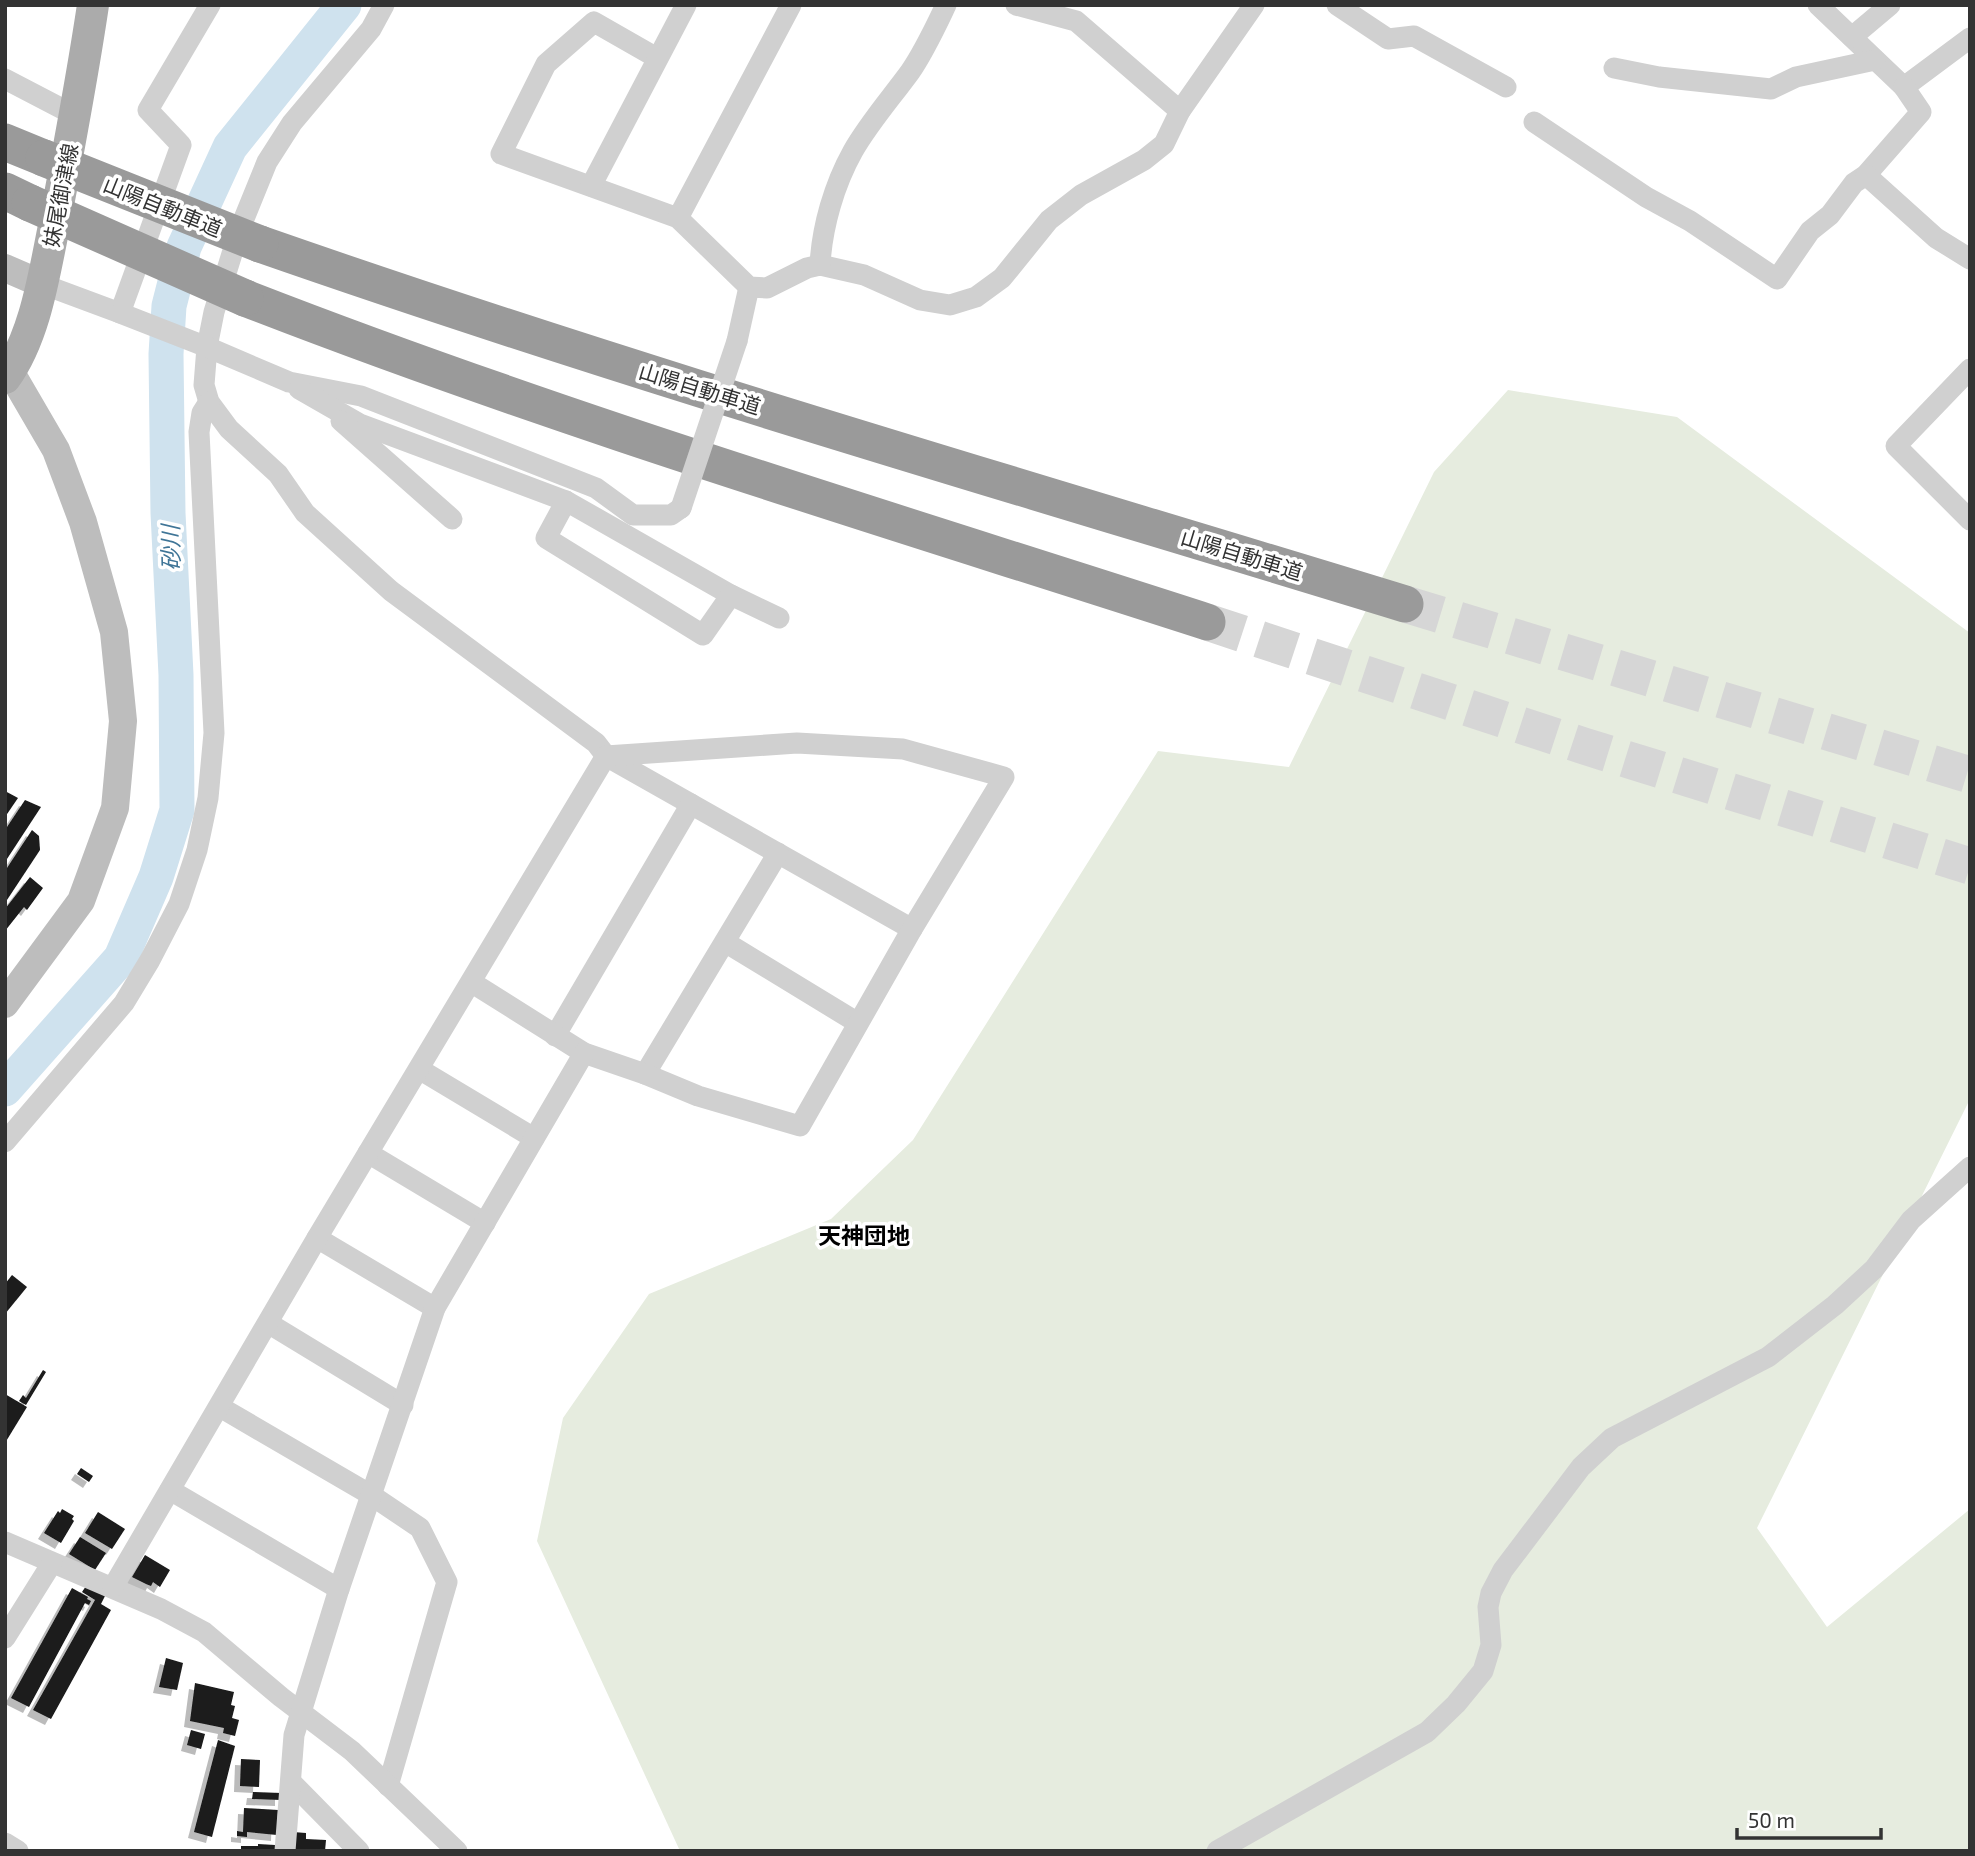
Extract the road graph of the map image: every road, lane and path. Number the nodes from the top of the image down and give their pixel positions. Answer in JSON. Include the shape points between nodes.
{"nodes":[{"id":1,"x":93,"y":5,"type":"edge"},
{"id":2,"x":210,"y":5,"type":"edge"},
{"id":3,"x":384,"y":5,"type":"edge"},
{"id":4,"x":687,"y":5,"type":"edge"},
{"id":5,"x":791,"y":5,"type":"edge"},
{"id":6,"x":946,"y":5,"type":"edge"},
{"id":7,"x":1016,"y":5,"type":"edge"},
{"id":8,"x":1254,"y":5,"type":"edge"},
{"id":9,"x":1337,"y":5,"type":"edge"},
{"id":10,"x":1818,"y":5,"type":"edge"},
{"id":11,"x":1890,"y":5,"type":"edge"},
{"id":12,"x":1852,"y":37,"type":"junction"},
{"id":13,"x":1970,"y":38,"type":"edge"},
{"id":14,"x":657,"y":58,"type":"junction"},
{"id":15,"x":1875,"y":60,"type":"junction"},
{"id":16,"x":1615,"y":68,"type":"dead end"},
{"id":17,"x":5,"y":79,"type":"edge"},
{"id":18,"x":1506,"y":87,"type":"dead end"},
{"id":19,"x":1904,"y":87,"type":"junction"},
{"id":20,"x":1180,"y":111,"type":"junction"},
{"id":21,"x":76,"y":116,"type":"junction"},
{"id":22,"x":1534,"y":122,"type":"dead end"},
{"id":23,"x":5,"y":142,"type":"edge"},
{"id":24,"x":1866,"y":175,"type":"junction"},
{"id":25,"x":591,"y":186,"type":"junction"},
{"id":26,"x":18,"y":197,"type":"edge"},
{"id":27,"x":678,"y":218,"type":"junction"},
{"id":28,"x":1970,"y":259,"type":"edge"},
{"id":29,"x":820,"y":265,"type":"junction"},
{"id":30,"x":5,"y":268,"type":"edge"},
{"id":31,"x":42,"y":284,"type":"junction"},
{"id":32,"x":749,"y":287,"type":"junction"},
{"id":33,"x":126,"y":316,"type":"junction"},
{"id":34,"x":207,"y":347,"type":"junction"},
{"id":35,"x":1970,"y":369,"type":"edge"},
{"id":36,"x":7,"y":373,"type":"edge"},
{"id":37,"x":289,"y":383,"type":"junction"},
{"id":38,"x":209,"y":402,"type":"junction"},
{"id":39,"x":328,"y":407,"type":"junction"},
{"id":40,"x":566,"y":501,"type":"junction"},
{"id":41,"x":452,"y":519,"type":"dead end"},
{"id":42,"x":1970,"y":520,"type":"edge"},
{"id":43,"x":730,"y":595,"type":"junction"},
{"id":44,"x":1405,"y":604,"type":"tunnel mouth"},
{"id":45,"x":779,"y":618,"type":"dead end"},
{"id":46,"x":1207,"y":622,"type":"tunnel mouth"},
{"id":47,"x":606,"y":756,"type":"junction"},
{"id":48,"x":691,"y":804,"type":"junction"},
{"id":49,"x":778,"y":853,"type":"junction"},
{"id":50,"x":912,"y":929,"type":"junction"},
{"id":51,"x":725,"y":942,"type":"junction"},
{"id":52,"x":471,"y":982,"type":"junction"},
{"id":53,"x":5,"y":1004,"type":"edge"},
{"id":54,"x":858,"y":1023,"type":"junction"},
{"id":55,"x":555,"y":1036,"type":"junction"},
{"id":56,"x":583,"y":1053,"type":"junction"},
{"id":57,"x":419,"y":1069,"type":"junction"},
{"id":58,"x":645,"y":1074,"type":"junction"},
{"id":59,"x":534,"y":1138,"type":"junction"},
{"id":60,"x":5,"y":1142,"type":"edge"},
{"id":61,"x":368,"y":1153,"type":"junction"},
{"id":62,"x":1970,"y":1167,"type":"edge"},
{"id":63,"x":485,"y":1223,"type":"junction"},
{"id":64,"x":317,"y":1238,"type":"junction"},
{"id":65,"x":435,"y":1308,"type":"junction"},
{"id":66,"x":268,"y":1323,"type":"junction"},
{"id":67,"x":403,"y":1405,"type":"junction"},
{"id":68,"x":220,"y":1407,"type":"junction"},
{"id":69,"x":170,"y":1490,"type":"junction"},
{"id":70,"x":371,"y":1495,"type":"junction"},
{"id":71,"x":5,"y":1542,"type":"edge"},
{"id":72,"x":52,"y":1563,"type":"junction"},
{"id":73,"x":113,"y":1587,"type":"junction"},
{"id":74,"x":339,"y":1590,"type":"junction"},
{"id":75,"x":5,"y":1638,"type":"edge"},
{"id":76,"x":301,"y":1712,"type":"junction"},
{"id":77,"x":291,"y":1782,"type":"junction"},
{"id":78,"x":388,"y":1786,"type":"junction"},
{"id":79,"x":5,"y":1843,"type":"edge"},
{"id":80,"x":18,"y":1851,"type":"edge"},
{"id":81,"x":285,"y":1851,"type":"edge"},
{"id":82,"x":359,"y":1851,"type":"edge"},
{"id":83,"x":457,"y":1851,"type":"edge"},
{"id":84,"x":1217,"y":1851,"type":"edge"}],
"edges":[{"from":1,"to":21,"type":"main road","name":"妹尾御津線"},
{"from":2,"to":33,"type":"street","via":[[148,110],[181,145]]},
{"from":3,"to":34,"type":"street","via":[[267,162],[239,231]]},
{"from":4,"to":14,"type":"street"},
{"from":5,"to":27,"type":"street"},
{"from":6,"to":29,"type":"street","via":[[912,69],[851,155],[830,210]]},
{"from":7,"to":20,"type":"street","via":[[1076,21]]},
{"from":8,"to":20,"type":"street"},
{"from":9,"to":18,"type":"street","via":[[1388,39],[1414,36]]},
{"from":10,"to":12,"type":"street"},
{"from":11,"to":12,"type":"street"},
{"from":12,"to":15,"type":"street"},
{"from":13,"to":19,"type":"street"},
{"from":14,"to":25,"type":"street"},
{"from":14,"to":25,"type":"street","via":[[594,22],[546,64],[501,153]]},
{"from":15,"to":16,"type":"street","via":[[1796,77],[1771,89]]},
{"from":15,"to":19,"type":"street"},
{"from":17,"to":21,"type":"street"},
{"from":19,"to":24,"type":"street","via":[[1921,112]]},
{"from":20,"to":29,"type":"street","via":[[1164,144],[1049,220],[1002,278],[976,297],[950,305],[920,300],[864,275]]},
{"from":21,"to":31,"type":"main road","name":"妹尾御津線"},
{"from":22,"to":24,"type":"street","via":[[1777,279],[1810,231]]},
{"from":23,"to":44,"type":"highway","name":"山陽自動車道","bridge":true,"via":[[260,244],[378,285]]},
{"from":24,"to":28,"type":"street","via":[[1936,238]]},
{"from":25,"to":27,"type":"street"},
{"from":26,"to":46,"type":"highway","bridge":true,"via":[[245,298],[577,420]]},
{"from":27,"to":32,"type":"street"},
{"from":29,"to":32,"type":"street","via":[[767,288]]},
{"from":30,"to":31,"type":"street"},
{"from":31,"to":33,"type":"street"},
{"from":31,"to":36,"type":"main road","name":"妹尾御津線","via":[[38,305]]},
{"from":32,"to":37,"type":"street","bridge":true,"via":[[737,341],[681,508],[671,515],[633,515],[596,488],[361,396]]},
{"from":33,"to":34,"type":"street"},
{"from":34,"to":37,"type":"street"},
{"from":34,"to":38,"type":"street","via":[[204,385]]},
{"from":35,"to":42,"type":"street","via":[[1896,446]]},
{"from":36,"to":53,"type":"street","via":[[56,450],[83,522],[114,632],[123,721],[115,808],[81,901]]},
{"from":37,"to":39,"type":"street"},
{"from":38,"to":47,"type":"street","via":[[229,429],[278,474],[305,513],[391,591],[596,743]]},
{"from":38,"to":60,"type":"street","via":[[199,432],[214,733],[197,850],[179,904],[124,1003]]},
{"from":39,"to":40,"type":"street","via":[[394,438]]},
{"from":39,"to":41,"type":"street"},
{"from":40,"to":43,"type":"street"},
{"from":40,"to":43,"type":"street","via":[[546,538],[703,635]]},
{"from":43,"to":45,"type":"street"},
{"from":47,"to":48,"type":"street"},
{"from":47,"to":50,"type":"street","via":[[797,743],[903,749],[1004,777]]},
{"from":47,"to":52,"type":"street"},
{"from":48,"to":49,"type":"street"},
{"from":48,"to":55,"type":"street"},
{"from":49,"to":50,"type":"street"},
{"from":49,"to":51,"type":"street"},
{"from":50,"to":54,"type":"street"},
{"from":51,"to":54,"type":"street"},
{"from":51,"to":58,"type":"street"},
{"from":52,"to":55,"type":"street"},
{"from":52,"to":57,"type":"street"},
{"from":54,"to":58,"type":"street","via":[[800,1126],[698,1096]]},
{"from":55,"to":56,"type":"street"},
{"from":56,"to":58,"type":"street"},
{"from":56,"to":59,"type":"street"},
{"from":57,"to":59,"type":"street"},
{"from":57,"to":61,"type":"street"},
{"from":59,"to":63,"type":"street"},
{"from":61,"to":63,"type":"street"},
{"from":61,"to":64,"type":"street"},
{"from":62,"to":84,"type":"street","via":[[1911,1220],[1874,1269],[1816,1320],[1768,1357],[1612,1438],[1581,1467],[1503,1570],[1491,1593],[1491,1645],[1483,1671],[1427,1732]]},
{"from":63,"to":65,"type":"street"},
{"from":64,"to":65,"type":"street"},
{"from":64,"to":66,"type":"street"},
{"from":65,"to":67,"type":"street"},
{"from":66,"to":67,"type":"street"},
{"from":66,"to":68,"type":"street"},
{"from":67,"to":70,"type":"street"},
{"from":68,"to":69,"type":"street"},
{"from":68,"to":70,"type":"street"},
{"from":69,"to":73,"type":"street"},
{"from":69,"to":74,"type":"street"},
{"from":70,"to":74,"type":"street"},
{"from":70,"to":78,"type":"street","via":[[420,1528],[447,1582]]},
{"from":71,"to":72,"type":"street"},
{"from":72,"to":73,"type":"street"},
{"from":72,"to":75,"type":"street"},
{"from":73,"to":76,"type":"street","via":[[204,1632]]},
{"from":74,"to":76,"type":"street"},
{"from":76,"to":77,"type":"street","via":[[294,1735]]},
{"from":76,"to":78,"type":"street"},
{"from":77,"to":81,"type":"street"},
{"from":77,"to":82,"type":"street"},
{"from":78,"to":83,"type":"street"},
{"from":79,"to":80,"type":"street"}]}
